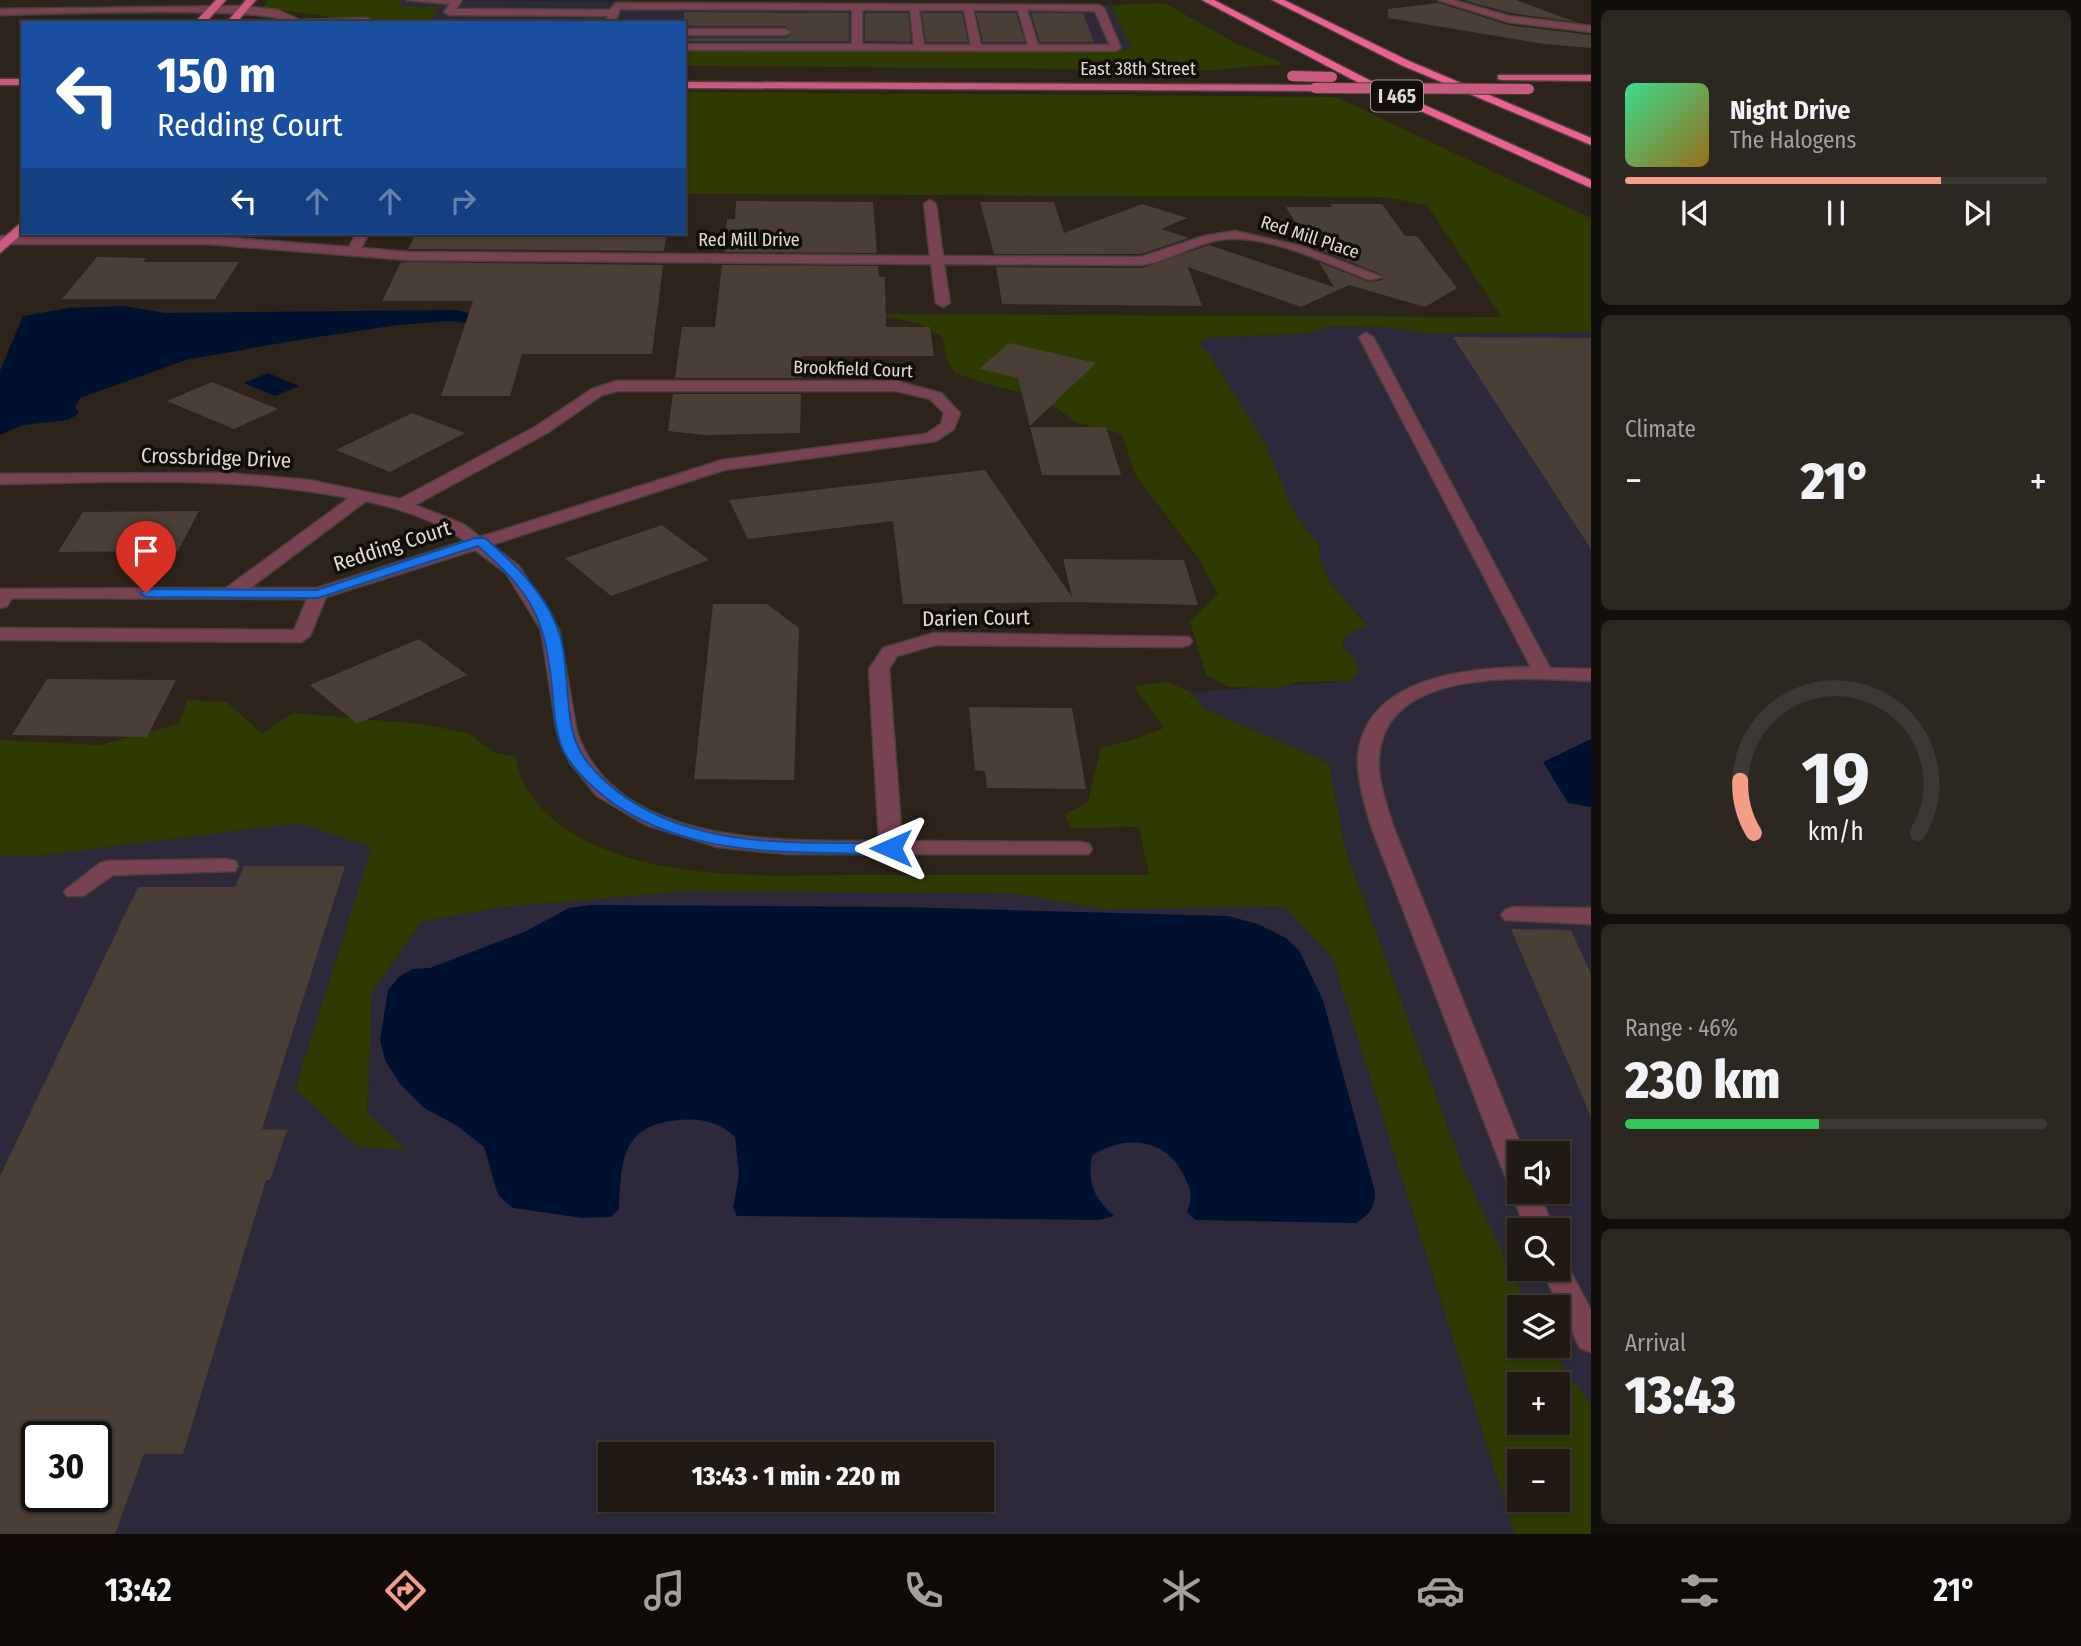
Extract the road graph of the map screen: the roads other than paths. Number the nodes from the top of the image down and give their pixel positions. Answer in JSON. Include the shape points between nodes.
{"nodes":[{"id":1,"x":221,"y":0,"type":"edge"},
{"id":2,"x":251,"y":0,"type":"edge"},
{"id":3,"x":411,"y":0,"type":"edge"},
{"id":4,"x":495,"y":0,"type":"edge"},
{"id":5,"x":544,"y":0,"type":"edge"},
{"id":6,"x":1208,"y":0,"type":"edge"},
{"id":7,"x":1277,"y":0,"type":"edge"},
{"id":8,"x":1443,"y":0,"type":"edge"},
{"id":9,"x":456,"y":1,"type":"edge"},
{"id":10,"x":691,"y":6,"type":"junction"},
{"id":11,"x":745,"y":6,"type":"junction"},
{"id":12,"x":799,"y":7,"type":"junction"},
{"id":13,"x":857,"y":7,"type":"junction"},
{"id":14,"x":914,"y":7,"type":"junction"},
{"id":15,"x":968,"y":8,"type":"junction"},
{"id":16,"x":1022,"y":8,"type":"junction"},
{"id":17,"x":0,"y":12,"type":"edge"},
{"id":18,"x":488,"y":12,"type":"junction"},
{"id":19,"x":539,"y":12,"type":"junction"},
{"id":20,"x":238,"y":15,"type":"edge"},
{"id":21,"x":206,"y":16,"type":"edge"},
{"id":22,"x":612,"y":18,"type":"edge"},
{"id":23,"x":624,"y":18,"type":"dead end"},
{"id":24,"x":798,"y":19,"type":"dead end"},
{"id":25,"x":845,"y":19,"type":"dead end"},
{"id":26,"x":857,"y":20,"type":"junction"},
{"id":27,"x":869,"y":20,"type":"dead end"},
{"id":28,"x":904,"y":20,"type":"dead end"},
{"id":29,"x":915,"y":20,"type":"junction"},
{"id":30,"x":929,"y":20,"type":"dead end"},
{"id":31,"x":957,"y":20,"type":"dead end"},
{"id":32,"x":971,"y":20,"type":"junction"},
{"id":33,"x":985,"y":20,"type":"dead end"},
{"id":34,"x":1012,"y":20,"type":"dead end"},
{"id":35,"x":1026,"y":20,"type":"junction"},
{"id":36,"x":1039,"y":20,"type":"dead end"},
{"id":37,"x":292,"y":21,"type":"edge"},
{"id":38,"x":1092,"y":21,"type":"dead end"},
{"id":39,"x":1105,"y":21,"type":"junction"},
{"id":40,"x":686,"y":28,"type":"edge"},
{"id":41,"x":1591,"y":29,"type":"edge"},
{"id":42,"x":686,"y":32,"type":"edge"},
{"id":43,"x":738,"y":32,"type":"junction"},
{"id":44,"x":845,"y":33,"type":"dead end"},
{"id":45,"x":857,"y":33,"type":"junction"},
{"id":46,"x":869,"y":33,"type":"dead end"},
{"id":47,"x":905,"y":33,"type":"dead end"},
{"id":48,"x":923,"y":33,"type":"junction"},
{"id":49,"x":962,"y":33,"type":"dead end"},
{"id":50,"x":979,"y":33,"type":"junction"},
{"id":51,"x":1018,"y":34,"type":"dead end"},
{"id":52,"x":1030,"y":34,"type":"junction"},
{"id":53,"x":1043,"y":34,"type":"dead end"},
{"id":54,"x":1097,"y":34,"type":"dead end"},
{"id":55,"x":1110,"y":34,"type":"junction"},
{"id":56,"x":686,"y":47,"type":"edge"},
{"id":57,"x":732,"y":47,"type":"junction"},
{"id":58,"x":796,"y":47,"type":"junction"},
{"id":59,"x":857,"y":47,"type":"junction"},
{"id":60,"x":919,"y":47,"type":"junction"},
{"id":61,"x":977,"y":48,"type":"junction"},
{"id":62,"x":1034,"y":48,"type":"junction"},
{"id":63,"x":686,"y":74,"type":"edge"},
{"id":64,"x":1591,"y":78,"type":"edge"},
{"id":65,"x":0,"y":82,"type":"edge"},
{"id":66,"x":21,"y":82,"type":"edge"},
{"id":67,"x":686,"y":85,"type":"edge"},
{"id":68,"x":1591,"y":89,"type":"edge"},
{"id":69,"x":0,"y":93,"type":"edge"},
{"id":70,"x":21,"y":93,"type":"edge"},
{"id":71,"x":1591,"y":142,"type":"edge"},
{"id":72,"x":1591,"y":184,"type":"edge"},
{"id":73,"x":930,"y":204,"type":"dead end"},
{"id":74,"x":21,"y":227,"type":"edge"},
{"id":75,"x":362,"y":235,"type":"edge"},
{"id":76,"x":1233,"y":235,"type":"joint"},
{"id":77,"x":3,"y":242,"type":"edge"},
{"id":78,"x":352,"y":253,"type":"junction"},
{"id":79,"x":937,"y":259,"type":"junction"},
{"id":80,"x":1375,"y":277,"type":"dead end"},
{"id":81,"x":943,"y":303,"type":"dead end"},
{"id":82,"x":1366,"y":337,"type":"dead end"},
{"id":83,"x":0,"y":479,"type":"edge"},
{"id":84,"x":363,"y":495,"type":"junction"},
{"id":85,"x":402,"y":505,"type":"junction"},
{"id":86,"x":480,"y":541,"type":"junction"},
{"id":87,"x":230,"y":594,"type":"junction"},
{"id":88,"x":318,"y":594,"type":"junction"},
{"id":89,"x":0,"y":602,"type":"edge"},
{"id":90,"x":0,"y":634,"type":"edge"},
{"id":91,"x":1182,"y":641,"type":"dead end"},
{"id":92,"x":1544,"y":674,"type":"junction"},
{"id":93,"x":1591,"y":675,"type":"edge"},
{"id":94,"x":891,"y":848,"type":"junction"},
{"id":95,"x":1081,"y":849,"type":"dead end"},
{"id":96,"x":227,"y":866,"type":"dead end"},
{"id":97,"x":75,"y":891,"type":"dead end"},
{"id":98,"x":1513,"y":915,"type":"dead end"},
{"id":99,"x":1589,"y":920,"type":"edge"},
{"id":100,"x":1507,"y":1145,"type":"edge"},
{"id":101,"x":1561,"y":1281,"type":"edge"},
{"id":102,"x":1591,"y":1339,"type":"edge"}],
"edges":[{"from":1,"to":21,"type":"main road"},
{"from":2,"to":20,"type":"main road"},
{"from":3,"to":9,"type":"street"},
{"from":4,"to":18,"type":"street"},
{"from":5,"to":19,"type":"street"},
{"from":6,"to":72,"type":"highway","number":"I 465","via":[[1365,82]]},
{"from":7,"to":71,"type":"highway","number":"I 465","via":[[1405,63]]},
{"from":8,"to":41,"type":"street","via":[[1485,14]]},
{"from":9,"to":18,"type":"street","via":[[449,12]]},
{"from":10,"to":11,"type":"street"},
{"from":10,"to":22,"type":"street","via":[[616,6]]},
{"from":10,"to":40,"type":"street"},
{"from":11,"to":12,"type":"street"},
{"from":11,"to":43,"type":"street"},
{"from":12,"to":13,"type":"street"},
{"from":12,"to":24,"type":"street"},
{"from":13,"to":14,"type":"street"},
{"from":13,"to":26,"type":"street"},
{"from":14,"to":15,"type":"street"},
{"from":14,"to":29,"type":"street"},
{"from":15,"to":16,"type":"street"},
{"from":15,"to":32,"type":"street"},
{"from":16,"to":35,"type":"street"},
{"from":16,"to":39,"type":"street","via":[[1100,8]]},
{"from":17,"to":21,"type":"street"},
{"from":18,"to":19,"type":"street"},
{"from":19,"to":22,"type":"street"},
{"from":20,"to":21,"type":"street"},
{"from":20,"to":37,"type":"street","via":[[278,13]]},
{"from":22,"to":23,"type":"street"},
{"from":25,"to":26,"type":"street"},
{"from":26,"to":27,"type":"street"},
{"from":26,"to":45,"type":"street"},
{"from":28,"to":29,"type":"street"},
{"from":29,"to":30,"type":"street"},
{"from":29,"to":48,"type":"street"},
{"from":31,"to":32,"type":"street"},
{"from":32,"to":33,"type":"street"},
{"from":32,"to":50,"type":"street"},
{"from":34,"to":35,"type":"street"},
{"from":35,"to":36,"type":"street"},
{"from":35,"to":52,"type":"street"},
{"from":38,"to":39,"type":"street"},
{"from":39,"to":55,"type":"street"},
{"from":42,"to":43,"type":"street"},
{"from":43,"to":57,"type":"street"},
{"from":43,"to":58,"type":"street","via":[[797,32]]},
{"from":44,"to":45,"type":"street"},
{"from":45,"to":46,"type":"street"},
{"from":45,"to":59,"type":"street"},
{"from":47,"to":48,"type":"street"},
{"from":48,"to":60,"type":"street"},
{"from":49,"to":50,"type":"street"},
{"from":50,"to":61,"type":"street"},
{"from":51,"to":52,"type":"street"},
{"from":52,"to":53,"type":"street"},
{"from":52,"to":62,"type":"street"},
{"from":54,"to":55,"type":"street"},
{"from":55,"to":62,"type":"street","via":[[1116,48]]},
{"from":56,"to":57,"type":"street"},
{"from":57,"to":58,"type":"street"},
{"from":58,"to":59,"type":"street"},
{"from":59,"to":60,"type":"street"},
{"from":60,"to":61,"type":"street"},
{"from":61,"to":62,"type":"street"},
{"from":63,"to":64,"type":"main road","name":"East 38th Street","bridge":true},
{"from":65,"to":66,"type":"main road"},
{"from":67,"to":68,"type":"main road","name":"East 38th Street","bridge":true},
{"from":69,"to":70,"type":"main road"},
{"from":73,"to":79,"type":"street"},
{"from":74,"to":77,"type":"main road"},
{"from":75,"to":78,"type":"street"},
{"from":76,"to":79,"type":"street","name":"Red Mill Drive","via":[[1217,236],[1151,260]]},
{"from":76,"to":80,"type":"street","name":"Red Mill Place","via":[[1259,238]]},
{"from":77,"to":78,"type":"street","name":"Red Mill Drive","via":[[228,241]]},
{"from":78,"to":79,"type":"street","name":"Red Mill Drive"},
{"from":79,"to":81,"type":"street"},
{"from":82,"to":92,"type":"street"},
{"from":83,"to":84,"type":"street","name":"Crossbridge Drive","via":[[244,478]]},
{"from":84,"to":85,"type":"street","name":"Crossbridge Drive"},
{"from":84,"to":87,"type":"street"},
{"from":85,"to":86,"type":"street","name":"Crossbridge Drive"},
{"from":85,"to":86,"type":"street","name":"Brookfield Court","via":[[541,430],[592,394],[615,386],[896,386],[930,393],[952,413],[943,431],[920,440],[722,465]]},
{"from":86,"to":88,"type":"street","name":"Redding Court"},
{"from":86,"to":94,"type":"street","name":"Crossbridge Drive","via":[[517,574],[547,620],[570,749],[582,768],[619,802],[674,829],[724,841],[778,848]]},
{"from":87,"to":88,"type":"street","name":"Redding Court"},
{"from":87,"to":89,"type":"street","name":"Redding Court","via":[[7,592]]},
{"from":88,"to":90,"type":"street","name":"Redding Court","via":[[301,636]]},
{"from":91,"to":94,"type":"street","name":"Darien Court","via":[[934,639],[890,652],[879,669]]},
{"from":92,"to":93,"type":"street"},
{"from":92,"to":100,"type":"street","via":[[1473,676],[1416,691],[1380,723],[1369,752],[1370,778],[1382,826]]},
{"from":94,"to":95,"type":"street","name":"Crossbridge Drive"},
{"from":96,"to":97,"type":"street","via":[[108,868]]},
{"from":98,"to":99,"type":"street"},
{"from":101,"to":102,"type":"street"}]}
